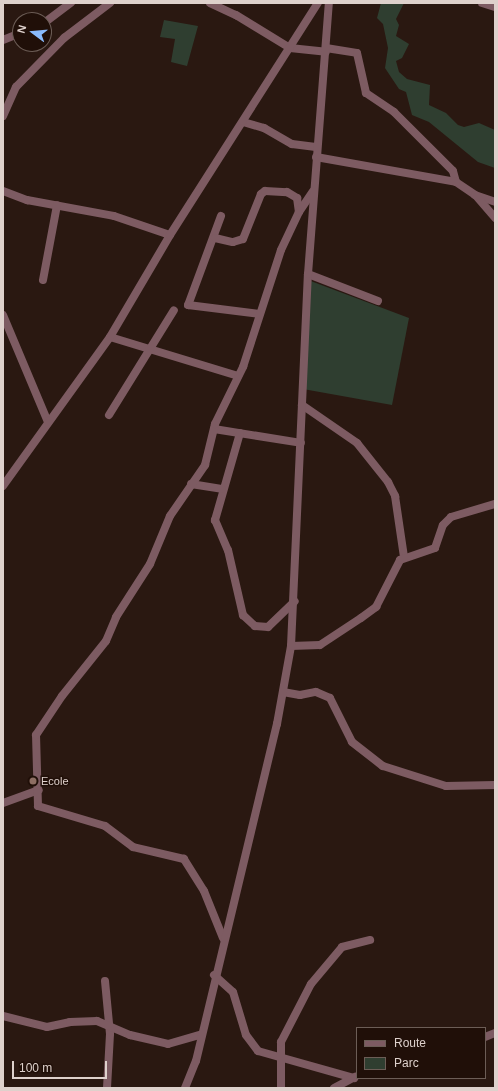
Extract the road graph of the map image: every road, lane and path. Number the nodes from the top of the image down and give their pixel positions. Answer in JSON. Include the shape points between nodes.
{"nodes":[{"id":1,"x":71,"y":3,"type":"edge"},
{"id":2,"x":110,"y":3,"type":"edge"},
{"id":3,"x":210,"y":3,"type":"edge"},
{"id":4,"x":318,"y":3,"type":"edge"},
{"id":5,"x":329,"y":3,"type":"edge"},
{"id":6,"x":482,"y":3,"type":"edge"},
{"id":7,"x":495,"y":8,"type":"edge"},
{"id":8,"x":52,"y":17,"type":"edge"},
{"id":9,"x":290,"y":48,"type":"junction"},
{"id":10,"x":326,"y":50,"type":"junction"},
{"id":11,"x":6,"y":98,"type":"edge"},
{"id":12,"x":3,"y":116,"type":"edge"},
{"id":13,"x":243,"y":122,"type":"junction"},
{"id":14,"x":316,"y":147,"type":"junction"},
{"id":15,"x":316,"y":157,"type":"junction"},
{"id":16,"x":456,"y":182,"type":"junction"},
{"id":17,"x":3,"y":185,"type":"edge"},
{"id":18,"x":314,"y":190,"type":"junction"},
{"id":19,"x":6,"y":192,"type":"edge"},
{"id":20,"x":475,"y":195,"type":"junction"},
{"id":21,"x":495,"y":202,"type":"edge"},
{"id":22,"x":57,"y":205,"type":"junction"},
{"id":23,"x":299,"y":212,"type":"junction"},
{"id":24,"x":221,"y":216,"type":"dead end"},
{"id":25,"x":495,"y":218,"type":"edge"},
{"id":26,"x":170,"y":235,"type":"junction"},
{"id":27,"x":215,"y":238,"type":"junction"},
{"id":28,"x":308,"y":274,"type":"junction"},
{"id":29,"x":43,"y":280,"type":"dead end"},
{"id":30,"x":378,"y":301,"type":"dead end"},
{"id":31,"x":174,"y":310,"type":"dead end"},
{"id":32,"x":259,"y":314,"type":"junction"},
{"id":33,"x":3,"y":315,"type":"edge"},
{"id":34,"x":110,"y":337,"type":"junction"},
{"id":35,"x":149,"y":351,"type":"junction"},
{"id":36,"x":238,"y":376,"type":"junction"},
{"id":37,"x":302,"y":405,"type":"junction"},
{"id":38,"x":109,"y":415,"type":"dead end"},
{"id":39,"x":48,"y":422,"type":"junction"},
{"id":40,"x":214,"y":429,"type":"junction"},
{"id":41,"x":240,"y":433,"type":"junction"},
{"id":42,"x":301,"y":443,"type":"junction"},
{"id":43,"x":191,"y":484,"type":"junction"},
{"id":44,"x":3,"y":486,"type":"edge"},
{"id":45,"x":222,"y":489,"type":"junction"},
{"id":46,"x":495,"y":504,"type":"edge"},
{"id":47,"x":404,"y":557,"type":"junction"},
{"id":48,"x":295,"y":600,"type":"junction"},
{"id":49,"x":291,"y":646,"type":"junction"},
{"id":50,"x":283,"y":692,"type":"junction"},
{"id":51,"x":495,"y":785,"type":"edge"},
{"id":52,"x":39,"y":790,"type":"junction"},
{"id":53,"x":3,"y":803,"type":"edge"},
{"id":54,"x":223,"y":938,"type":"junction"},
{"id":55,"x":370,"y":940,"type":"dead end"},
{"id":56,"x":214,"y":975,"type":"junction"},
{"id":57,"x":105,"y":981,"type":"dead end"},
{"id":58,"x":3,"y":1016,"type":"edge"},
{"id":59,"x":109,"y":1026,"type":"junction"},
{"id":60,"x":200,"y":1035,"type":"junction"},
{"id":61,"x":279,"y":1058,"type":"junction"},
{"id":62,"x":355,"y":1077,"type":"edge"},
{"id":63,"x":107,"y":1088,"type":"edge"},
{"id":64,"x":185,"y":1088,"type":"edge"},
{"id":65,"x":281,"y":1088,"type":"edge"},
{"id":66,"x":334,"y":1088,"type":"edge"}],
"edges":[{"from":1,"to":8,"type":"street"},
{"from":2,"to":11,"type":"street","via":[[64,38]]},
{"from":3,"to":9,"type":"street","via":[[236,15]]},
{"from":4,"to":9,"type":"street"},
{"from":5,"to":10,"type":"street"},
{"from":6,"to":7,"type":"street"},
{"from":9,"to":10,"type":"street"},
{"from":9,"to":13,"type":"street"},
{"from":10,"to":14,"type":"street"},
{"from":10,"to":16,"type":"street","via":[[357,53],[366,93],[394,112],[453,171]]},
{"from":11,"to":12,"type":"street"},
{"from":13,"to":14,"type":"street","via":[[264,128],[292,144]]},
{"from":13,"to":26,"type":"street"},
{"from":14,"to":15,"type":"street"},
{"from":15,"to":16,"type":"street"},
{"from":15,"to":18,"type":"street"},
{"from":16,"to":20,"type":"street"},
{"from":17,"to":19,"type":"street"},
{"from":18,"to":23,"type":"street"},
{"from":18,"to":28,"type":"street"},
{"from":19,"to":22,"type":"street","via":[[27,200]]},
{"from":20,"to":21,"type":"street"},
{"from":20,"to":25,"type":"street"},
{"from":22,"to":26,"type":"street","via":[[114,216]]},
{"from":22,"to":29,"type":"street"},
{"from":23,"to":27,"type":"street","via":[[296,198],[287,192],[266,191],[260,194],[243,239],[233,242]]},
{"from":23,"to":32,"type":"street"},
{"from":24,"to":27,"type":"street"},
{"from":26,"to":34,"type":"street"},
{"from":27,"to":32,"type":"street","via":[[191,290],[188,305]]},
{"from":28,"to":30,"type":"street"},
{"from":28,"to":37,"type":"street"},
{"from":31,"to":35,"type":"street"},
{"from":32,"to":36,"type":"street"},
{"from":33,"to":39,"type":"street"},
{"from":34,"to":35,"type":"street"},
{"from":34,"to":39,"type":"street"},
{"from":35,"to":36,"type":"street"},
{"from":35,"to":38,"type":"street"},
{"from":36,"to":40,"type":"street"},
{"from":37,"to":42,"type":"street"},
{"from":37,"to":47,"type":"street","via":[[357,444],[388,482],[395,496]]},
{"from":39,"to":44,"type":"street"},
{"from":40,"to":41,"type":"street"},
{"from":40,"to":43,"type":"street","via":[[205,465]]},
{"from":41,"to":42,"type":"street"},
{"from":41,"to":45,"type":"street","via":[[236,454]]},
{"from":42,"to":48,"type":"street"},
{"from":43,"to":45,"type":"street"},
{"from":43,"to":52,"type":"street","via":[[170,516],[150,564],[116,617],[106,640],[38,730]]},
{"from":45,"to":48,"type":"street","via":[[215,520],[228,550],[234,586],[245,618],[255,626],[268,627]]},
{"from":46,"to":47,"type":"street","via":[[451,517],[444,525],[435,548]]},
{"from":47,"to":49,"type":"street","via":[[372,611],[320,645]]},
{"from":48,"to":49,"type":"street"},
{"from":49,"to":50,"type":"street"},
{"from":50,"to":51,"type":"street","via":[[300,695],[316,692],[330,698],[352,742],[383,766],[446,786]]},
{"from":50,"to":54,"type":"street"},
{"from":52,"to":53,"type":"street"},
{"from":52,"to":54,"type":"street","via":[[40,808],[100,824],[133,847],[184,859],[204,891]]},
{"from":54,"to":56,"type":"street"},
{"from":55,"to":61,"type":"street","via":[[342,947],[311,984],[281,1042]]},
{"from":56,"to":60,"type":"street"},
{"from":56,"to":61,"type":"street","via":[[233,992],[252,1045],[265,1055]]},
{"from":57,"to":59,"type":"street"},
{"from":58,"to":59,"type":"street","via":[[47,1027],[90,1020]]},
{"from":59,"to":60,"type":"street","via":[[168,1044]]},
{"from":59,"to":63,"type":"street"},
{"from":60,"to":64,"type":"street","via":[[196,1061]]},
{"from":61,"to":62,"type":"street"},
{"from":61,"to":65,"type":"street"},
{"from":62,"to":66,"type":"street"}]}
